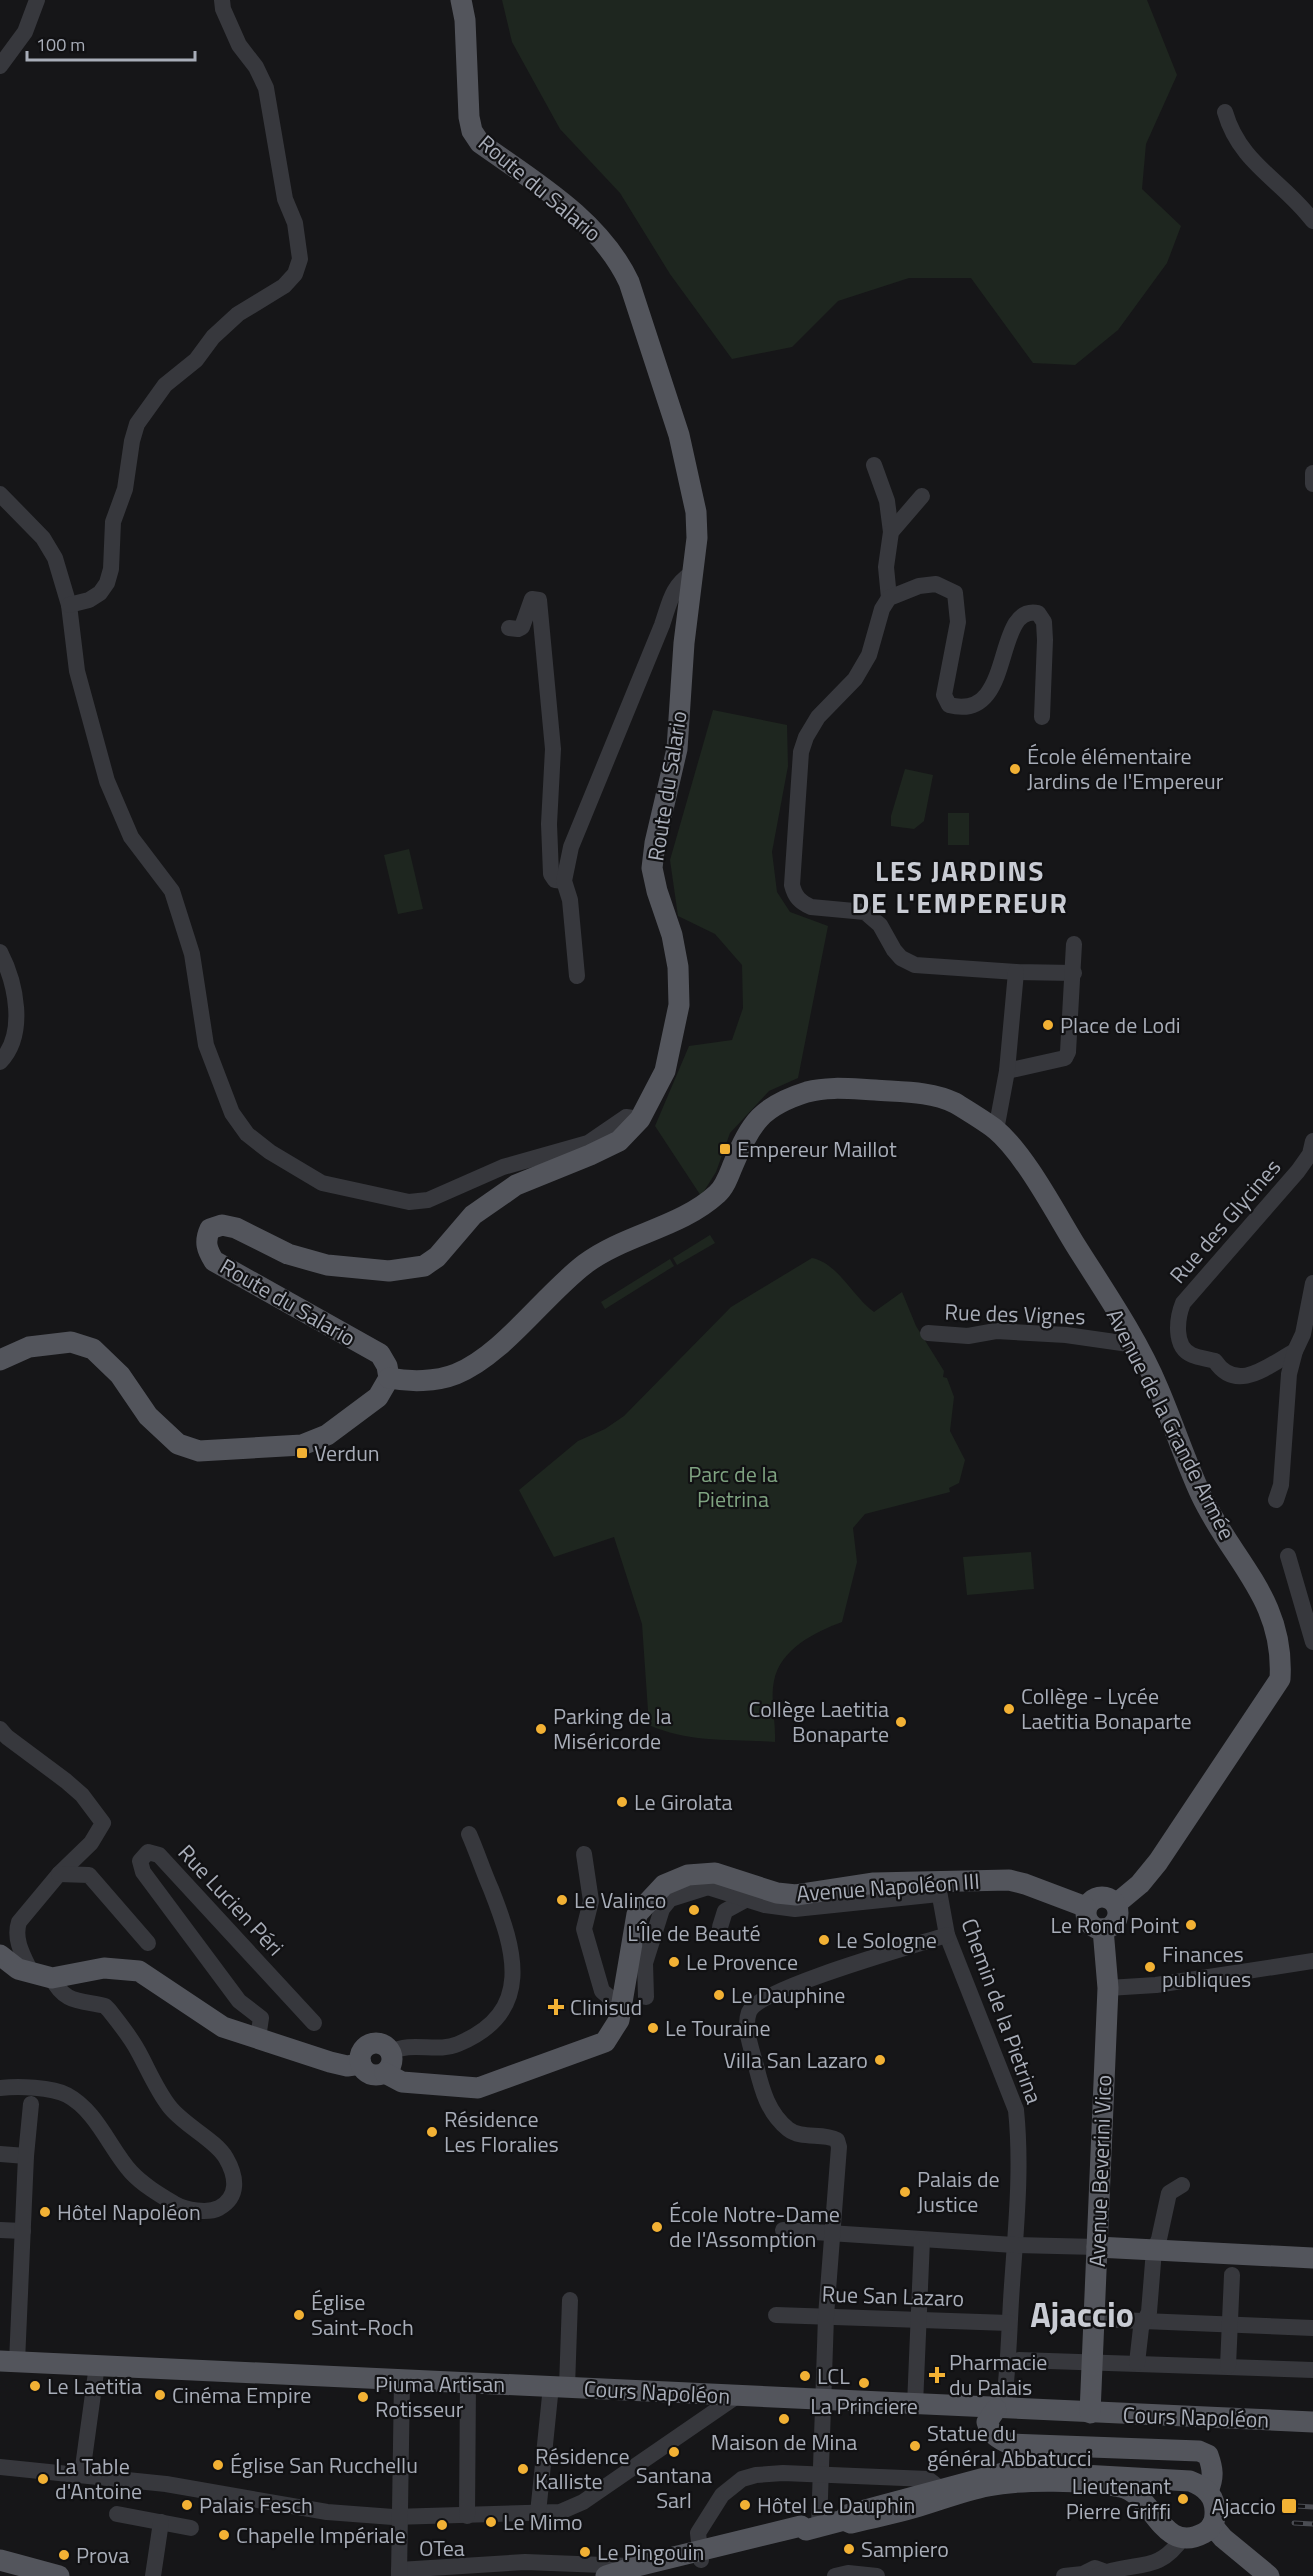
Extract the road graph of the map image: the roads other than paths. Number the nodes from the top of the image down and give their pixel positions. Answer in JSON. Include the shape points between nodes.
{"nodes":[{"id":1,"x":37,"y":0,"type":"edge"},
{"id":2,"x":222,"y":0,"type":"edge"},
{"id":3,"x":461,"y":0,"type":"edge"},
{"id":4,"x":0,"y":66,"type":"edge"},
{"id":5,"x":1225,"y":112,"type":"dead end"},
{"id":6,"x":1313,"y":221,"type":"edge"},
{"id":7,"x":874,"y":465,"type":"dead end"},
{"id":8,"x":1313,"y":473,"type":"edge"},
{"id":9,"x":1313,"y":484,"type":"edge"},
{"id":10,"x":0,"y":494,"type":"edge"},
{"id":11,"x":922,"y":496,"type":"dead end"},
{"id":12,"x":891,"y":532,"type":"junction"},
{"id":13,"x":692,"y":573,"type":"junction"},
{"id":14,"x":889,"y":598,"type":"junction"},
{"id":15,"x":69,"y":605,"type":"junction"},
{"id":16,"x":509,"y":627,"type":"dead end"},
{"id":17,"x":1042,"y":717,"type":"dead end"},
{"id":18,"x":564,"y":881,"type":"junction"},
{"id":19,"x":1074,"y":944,"type":"dead end"},
{"id":20,"x":0,"y":952,"type":"edge"},
{"id":21,"x":1016,"y":972,"type":"junction"},
{"id":22,"x":1074,"y":973,"type":"junction"},
{"id":23,"x":577,"y":976,"type":"dead end"},
{"id":24,"x":0,"y":1062,"type":"edge"},
{"id":25,"x":1007,"y":1071,"type":"junction"},
{"id":26,"x":640,"y":1119,"type":"junction"},
{"id":27,"x":996,"y":1130,"type":"junction"},
{"id":28,"x":1313,"y":1141,"type":"edge"},
{"id":29,"x":1313,"y":1283,"type":"edge"},
{"id":30,"x":928,"y":1333,"type":"dead end"},
{"id":31,"x":1136,"y":1345,"type":"junction"},
{"id":32,"x":1295,"y":1351,"type":"junction"},
{"id":33,"x":0,"y":1360,"type":"edge"},
{"id":34,"x":389,"y":1378,"type":"junction"},
{"id":35,"x":1276,"y":1500,"type":"dead end"},
{"id":36,"x":1288,"y":1556,"type":"dead end"},
{"id":37,"x":1313,"y":1642,"type":"edge"},
{"id":38,"x":0,"y":1729,"type":"edge"},
{"id":39,"x":469,"y":1834,"type":"dead end"},
{"id":40,"x":584,"y":1854,"type":"dead end"},
{"id":41,"x":59,"y":1874,"type":"junction"},
{"id":42,"x":932,"y":1888,"type":"junction"},
{"id":43,"x":747,"y":1899,"type":"junction"},
{"id":44,"x":1116,"y":1904,"type":"junction"},
{"id":45,"x":1086,"y":1907,"type":"junction"},
{"id":46,"x":720,"y":1927,"type":"dead end"},
{"id":47,"x":1103,"y":1929,"type":"junction"},
{"id":48,"x":947,"y":1935,"type":"junction"},
{"id":49,"x":148,"y":1942,"type":"dead end"},
{"id":50,"x":0,"y":1955,"type":"edge"},
{"id":51,"x":1313,"y":1961,"type":"edge"},
{"id":52,"x":42,"y":1976,"type":"junction"},
{"id":53,"x":1108,"y":1988,"type":"junction"},
{"id":54,"x":646,"y":1997,"type":"dead end"},
{"id":55,"x":620,"y":2006,"type":"junction"},
{"id":56,"x":314,"y":2023,"type":"dead end"},
{"id":57,"x":258,"y":2038,"type":"junction"},
{"id":58,"x":391,"y":2052,"type":"junction"},
{"id":59,"x":361,"y":2064,"type":"junction"},
{"id":60,"x":384,"y":2073,"type":"junction"},
{"id":61,"x":0,"y":2088,"type":"edge"},
{"id":62,"x":31,"y":2104,"type":"dead end"},
{"id":63,"x":0,"y":2154,"type":"edge"},
{"id":64,"x":26,"y":2156,"type":"junction"},
{"id":65,"x":1182,"y":2184,"type":"dead end"},
{"id":66,"x":0,"y":2230,"type":"edge"},
{"id":67,"x":783,"y":2230,"type":"dead end"},
{"id":68,"x":23,"y":2232,"type":"junction"},
{"id":69,"x":831,"y":2234,"type":"junction"},
{"id":70,"x":922,"y":2240,"type":"junction"},
{"id":71,"x":1014,"y":2245,"type":"junction"},
{"id":72,"x":1097,"y":2247,"type":"junction"},
{"id":73,"x":1154,"y":2250,"type":"junction"},
{"id":74,"x":1313,"y":2258,"type":"edge"},
{"id":75,"x":1232,"y":2275,"type":"dead end"},
{"id":76,"x":570,"y":2301,"type":"dead end"},
{"id":77,"x":776,"y":2315,"type":"dead end"},
{"id":78,"x":826,"y":2316,"type":"junction"},
{"id":79,"x":1094,"y":2319,"type":"junction"},
{"id":80,"x":1146,"y":2319,"type":"junction"},
{"id":81,"x":920,"y":2320,"type":"junction"},
{"id":82,"x":1009,"y":2323,"type":"junction"},
{"id":83,"x":1230,"y":2324,"type":"junction"},
{"id":84,"x":1313,"y":2328,"type":"edge"},
{"id":85,"x":1019,"y":2360,"type":"dead end"},
{"id":86,"x":8,"y":2362,"type":"edge"},
{"id":87,"x":1092,"y":2363,"type":"junction"},
{"id":88,"x":1137,"y":2363,"type":"junction"},
{"id":89,"x":97,"y":2365,"type":"junction"},
{"id":90,"x":1228,"y":2366,"type":"junction"},
{"id":91,"x":1313,"y":2370,"type":"edge"},
{"id":92,"x":402,"y":2379,"type":"junction"},
{"id":93,"x":468,"y":2382,"type":"junction"},
{"id":94,"x":559,"y":2387,"type":"junction"},
{"id":95,"x":737,"y":2396,"type":"junction"},
{"id":96,"x":822,"y":2400,"type":"junction"},
{"id":97,"x":915,"y":2405,"type":"junction"},
{"id":98,"x":999,"y":2409,"type":"junction"},
{"id":99,"x":1090,"y":2413,"type":"junction"},
{"id":100,"x":1313,"y":2422,"type":"edge"},
{"id":101,"x":0,"y":2467,"type":"edge"},
{"id":102,"x":82,"y":2474,"type":"junction"},
{"id":103,"x":820,"y":2476,"type":"junction"},
{"id":104,"x":1165,"y":2479,"type":"junction"},
{"id":105,"x":941,"y":2489,"type":"junction"},
{"id":106,"x":1208,"y":2491,"type":"junction"},
{"id":107,"x":1150,"y":2508,"type":"junction"},
{"id":108,"x":538,"y":2513,"type":"junction"},
{"id":109,"x":117,"y":2514,"type":"dead end"},
{"id":110,"x":399,"y":2516,"type":"junction"},
{"id":111,"x":467,"y":2516,"type":"junction"},
{"id":112,"x":844,"y":2520,"type":"junction"},
{"id":113,"x":161,"y":2522,"type":"junction"},
{"id":114,"x":1212,"y":2525,"type":"junction"},
{"id":115,"x":191,"y":2528,"type":"dead end"},
{"id":116,"x":812,"y":2528,"type":"junction"},
{"id":117,"x":1183,"y":2537,"type":"junction"},
{"id":118,"x":700,"y":2556,"type":"junction"},
{"id":119,"x":0,"y":2560,"type":"edge"},
{"id":120,"x":639,"y":2571,"type":"edge"},
{"id":121,"x":399,"y":2573,"type":"edge"},
{"id":122,"x":1095,"y":2574,"type":"edge"},
{"id":123,"x":59,"y":2576,"type":"edge"},
{"id":124,"x":153,"y":2576,"type":"edge"},
{"id":125,"x":606,"y":2576,"type":"edge"},
{"id":126,"x":835,"y":2576,"type":"edge"},
{"id":127,"x":877,"y":2576,"type":"edge"},
{"id":128,"x":1064,"y":2576,"type":"edge"},
{"id":129,"x":1269,"y":2576,"type":"edge"}],
"edges":[{"from":1,"to":4,"type":"street","via":[[25,32]]},
{"from":2,"to":15,"type":"street","via":[[239,45],[266,88],[300,260],[295,274],[284,286],[238,314],[165,385],[137,424],[125,489],[113,522],[107,583],[89,600]]},
{"from":3,"to":13,"type":"main road","name":"Route du Salario","via":[[472,131],[480,143],[582,219],[619,260],[629,282],[691,481],[697,538]]},
{"from":5,"to":6,"type":"street","via":[[1233,138],[1245,153]]},
{"from":7,"to":12,"type":"street","via":[[887,501]]},
{"from":8,"to":9,"type":"street"},
{"from":10,"to":15,"type":"street","via":[[44,538],[55,558]]},
{"from":11,"to":12,"type":"street"},
{"from":12,"to":14,"type":"street","via":[[886,567]]},
{"from":13,"to":18,"type":"street","via":[[678,582],[673,592],[571,847]]},
{"from":13,"to":26,"type":"main road","name":"Route du Salario","via":[[677,749],[652,868],[672,935],[679,1005],[665,1071]]},
{"from":14,"to":17,"type":"street","via":[[936,584],[955,593],[958,622],[944,695],[949,705],[960,708],[984,700],[993,686],[1014,627],[1022,615],[1038,613],[1044,622],[1045,640]]},
{"from":14,"to":21,"type":"street","via":[[869,655],[855,679],[818,717],[801,752],[792,874],[795,896],[811,907],[865,912],[880,925],[901,958],[915,965]]},
{"from":15,"to":26,"type":"street","via":[[77,671],[107,780],[131,837],[172,891],[192,954],[206,1045],[231,1113],[247,1134],[322,1183],[409,1202],[428,1200],[528,1159],[588,1143],[626,1117]]},
{"from":16,"to":18,"type":"street","via":[[522,627],[532,600],[539,600],[554,749],[549,824],[551,874],[555,880]]},
{"from":18,"to":23,"type":"street","via":[[570,900]]},
{"from":19,"to":22,"type":"street"},
{"from":20,"to":24,"type":"street","via":[[13,990],[16,1034]]},
{"from":21,"to":22,"type":"street"},
{"from":21,"to":25,"type":"street"},
{"from":22,"to":25,"type":"street","via":[[1065,1058]]},
{"from":25,"to":27,"type":"street"},
{"from":26,"to":34,"type":"main road","name":"Route du Salario","via":[[619,1141],[516,1185],[473,1215],[437,1257],[424,1266],[389,1271],[327,1265],[288,1254],[236,1228],[222,1225],[210,1229],[207,1250],[214,1261],[380,1354]]},
{"from":27,"to":31,"type":"main road","name":"Avenue de la Grande Armée","via":[[1043,1191]]},
{"from":27,"to":34,"type":"main road","name":"Avenue de la Grande Armée","via":[[955,1104],[930,1095],[839,1088],[812,1091],[774,1104],[751,1127],[722,1190],[705,1204],[587,1262],[490,1353],[457,1374],[438,1379]]},
{"from":28,"to":32,"type":"street","name":"Rue des Glycines","via":[[1310,1154],[1298,1171],[1183,1303],[1178,1317],[1182,1346],[1190,1354],[1215,1361],[1222,1372],[1233,1377],[1248,1377]]},
{"from":29,"to":32,"type":"street","via":[[1303,1334]]},
{"from":30,"to":31,"type":"street","name":"Rue des Vignes","via":[[1066,1335]]},
{"from":31,"to":44,"type":"main road","name":"Avenue de la Grande Armée","via":[[1157,1385],[1201,1494],[1263,1597],[1276,1626],[1281,1661],[1280,1679],[1158,1862]]},
{"from":32,"to":35,"type":"street","via":[[1289,1374],[1281,1485]]},
{"from":33,"to":34,"type":"main road","via":[[29,1347],[71,1342],[93,1349],[120,1375],[148,1416],[178,1444],[199,1452],[302,1445],[327,1435],[378,1397]]},
{"from":36,"to":37,"type":"street"},
{"from":38,"to":41,"type":"street","via":[[82,1795],[103,1823],[91,1843]]},
{"from":39,"to":58,"type":"street","via":[[505,1925],[513,1963],[513,1989],[501,2011],[484,2029],[457,2045],[414,2046]]},
{"from":40,"to":55,"type":"street","via":[[591,1901],[584,1929],[602,1991]]},
{"from":41,"to":49,"type":"street","via":[[89,1875]]},
{"from":41,"to":52,"type":"street","via":[[19,1922],[16,1932]]},
{"from":42,"to":43,"type":"street","via":[[795,1909]]},
{"from":42,"to":45,"type":"main road","name":"Avenue Napoléon III","via":[[1009,1880]]},
{"from":42,"to":48,"type":"street","name":"Chemin de la Pietrina"},
{"from":42,"to":55,"type":"main road","name":"Avenue Napoléon III","via":[[874,1883],[777,1893],[715,1873],[688,1875],[664,1885],[637,1914]]},
{"from":43,"to":46,"type":"street","via":[[725,1911]]},
{"from":43,"to":54,"type":"street","via":[[708,1887],[670,1899],[662,1909],[645,1963]]},
{"from":44,"to":45,"type":"main road","via":[[1108,1897],[1097,1896]]},
{"from":44,"to":47,"type":"main road","via":[[1117,1920]]},
{"from":45,"to":47,"type":"main road","via":[[1090,1924]]},
{"from":47,"to":53,"type":"main road","name":"Avenue Beverini Vico"},
{"from":48,"to":69,"type":"street","via":[[805,1980],[766,1997],[749,2011],[753,2057],[765,2099],[776,2117],[790,2131],[837,2140]]},
{"from":48,"to":71,"type":"street","name":"Chemin de la Pietrina","via":[[1016,2110],[1019,2138]]},
{"from":50,"to":52,"type":"main road","via":[[18,1969]]},
{"from":51,"to":53,"type":"street","via":[[1156,1985]]},
{"from":52,"to":57,"type":"main road","via":[[104,1968],[139,1971],[223,2026]]},
{"from":52,"to":61,"type":"street","via":[[65,1997],[109,2010],[169,2105],[226,2157],[234,2194],[227,2204],[214,2211],[179,2206],[131,2172],[93,2118],[67,2095],[18,2086]]},
{"from":53,"to":72,"type":"main road","name":"Avenue Beverini Vico"},
{"from":55,"to":60,"type":"main road","name":"Avenue Napoléon III","via":[[619,2020],[605,2042],[493,2085],[462,2089],[402,2082]]},
{"from":56,"to":57,"type":"street","name":"Rue Lucien Péri","via":[[159,1855],[148,1852],[140,1862],[143,1872],[239,2001],[261,2018]]},
{"from":57,"to":59,"type":"main road","via":[[330,2062]]},
{"from":58,"to":59,"type":"main road","via":[[383,2044],[372,2043],[363,2049]]},
{"from":58,"to":60,"type":"main road","via":[[392,2061]]},
{"from":59,"to":60,"type":"main road","via":[[371,2074]]},
{"from":62,"to":64,"type":"street"},
{"from":63,"to":64,"type":"street"},
{"from":64,"to":68,"type":"street"},
{"from":65,"to":73,"type":"street","via":[[1169,2193],[1160,2239]]},
{"from":66,"to":68,"type":"street"},
{"from":67,"to":69,"type":"street"},
{"from":68,"to":86,"type":"street"},
{"from":69,"to":70,"type":"street"},
{"from":69,"to":78,"type":"street"},
{"from":70,"to":71,"type":"street"},
{"from":70,"to":81,"type":"street"},
{"from":71,"to":72,"type":"street"},
{"from":71,"to":82,"type":"street","name":"Chemin de la Pietrina"},
{"from":72,"to":73,"type":"main road"},
{"from":72,"to":79,"type":"main road","name":"Avenue Beverini Vico"},
{"from":73,"to":74,"type":"main road"},
{"from":73,"to":80,"type":"street"},
{"from":75,"to":83,"type":"street"},
{"from":76,"to":94,"type":"street"},
{"from":77,"to":78,"type":"street","name":"Rue San Lazaro"},
{"from":78,"to":81,"type":"street","name":"Rue San Lazaro"},
{"from":78,"to":96,"type":"street"},
{"from":79,"to":80,"type":"street"},
{"from":79,"to":87,"type":"main road","name":"Avenue Beverini Vico"},
{"from":80,"to":83,"type":"street"},
{"from":80,"to":88,"type":"street","via":[[1140,2333]]},
{"from":81,"to":82,"type":"street","name":"Rue San Lazaro"},
{"from":81,"to":97,"type":"street"},
{"from":82,"to":98,"type":"street","name":"Chemin de la Pietrina"},
{"from":83,"to":84,"type":"street"},
{"from":83,"to":90,"type":"street"},
{"from":85,"to":87,"type":"street"},
{"from":86,"to":89,"type":"main road","name":"Cours Napoléon"},
{"from":87,"to":88,"type":"street"},
{"from":87,"to":99,"type":"main road","name":"Avenue Beverini Vico"},
{"from":88,"to":90,"type":"street"},
{"from":89,"to":92,"type":"main road","name":"Cours Napoléon"},
{"from":89,"to":102,"type":"street"},
{"from":90,"to":91,"type":"street"},
{"from":92,"to":93,"type":"main road","name":"Cours Napoléon"},
{"from":92,"to":110,"type":"street"},
{"from":93,"to":94,"type":"main road","name":"Cours Napoléon"},
{"from":93,"to":111,"type":"street"},
{"from":94,"to":95,"type":"main road","name":"Cours Napoléon"},
{"from":94,"to":108,"type":"street"},
{"from":95,"to":96,"type":"main road","name":"Cours Napoléon"},
{"from":95,"to":108,"type":"street","via":[[583,2502],[560,2512]]},
{"from":96,"to":97,"type":"main road","name":"Cours Napoléon"},
{"from":96,"to":103,"type":"street"},
{"from":97,"to":98,"type":"main road","name":"Cours Napoléon"},
{"from":98,"to":99,"type":"main road","name":"Cours Napoléon"},
{"from":98,"to":106,"type":"main road","via":[[987,2422],[997,2438],[1010,2444],[1199,2451],[1208,2455],[1213,2468]]},
{"from":99,"to":100,"type":"main road","name":"Cours Napoléon"},
{"from":101,"to":102,"type":"street"},
{"from":102,"to":110,"type":"street","via":[[213,2491],[327,2512]]},
{"from":103,"to":105,"type":"street","via":[[928,2479]]},
{"from":103,"to":116,"type":"street"},
{"from":103,"to":118,"type":"street","via":[[783,2473],[742,2479],[722,2495],[698,2533]]},
{"from":104,"to":105,"type":"main road","via":[[1011,2471]]},
{"from":104,"to":106,"type":"main road","via":[[1191,2481]]},
{"from":104,"to":107,"type":"main road"},
{"from":105,"to":112,"type":"main road","via":[[847,2515]]},
{"from":106,"to":114,"type":"main road","via":[[1215,2509]]},
{"from":107,"to":112,"type":"main road","via":[[1122,2487],[1028,2481],[989,2485],[851,2523]]},
{"from":107,"to":117,"type":"main road","via":[[1165,2529]]},
{"from":108,"to":111,"type":"street"},
{"from":109,"to":113,"type":"street"},
{"from":110,"to":111,"type":"street"},
{"from":110,"to":121,"type":"street"},
{"from":112,"to":116,"type":"main road"},
{"from":113,"to":115,"type":"street"},
{"from":113,"to":124,"type":"street"},
{"from":114,"to":117,"type":"main road","via":[[1198,2535]]},
{"from":114,"to":129,"type":"main road"},
{"from":116,"to":118,"type":"main road","via":[[802,2536]]},
{"from":117,"to":122,"type":"street","via":[[1168,2560],[1155,2567]]},
{"from":118,"to":120,"type":"main road"},
{"from":119,"to":123,"type":"main road"},
{"from":120,"to":121,"type":"street","via":[[525,2562]]},
{"from":120,"to":125,"type":"main road"},
{"from":122,"to":128,"type":"street"},
{"from":126,"to":127,"type":"street"}]}
